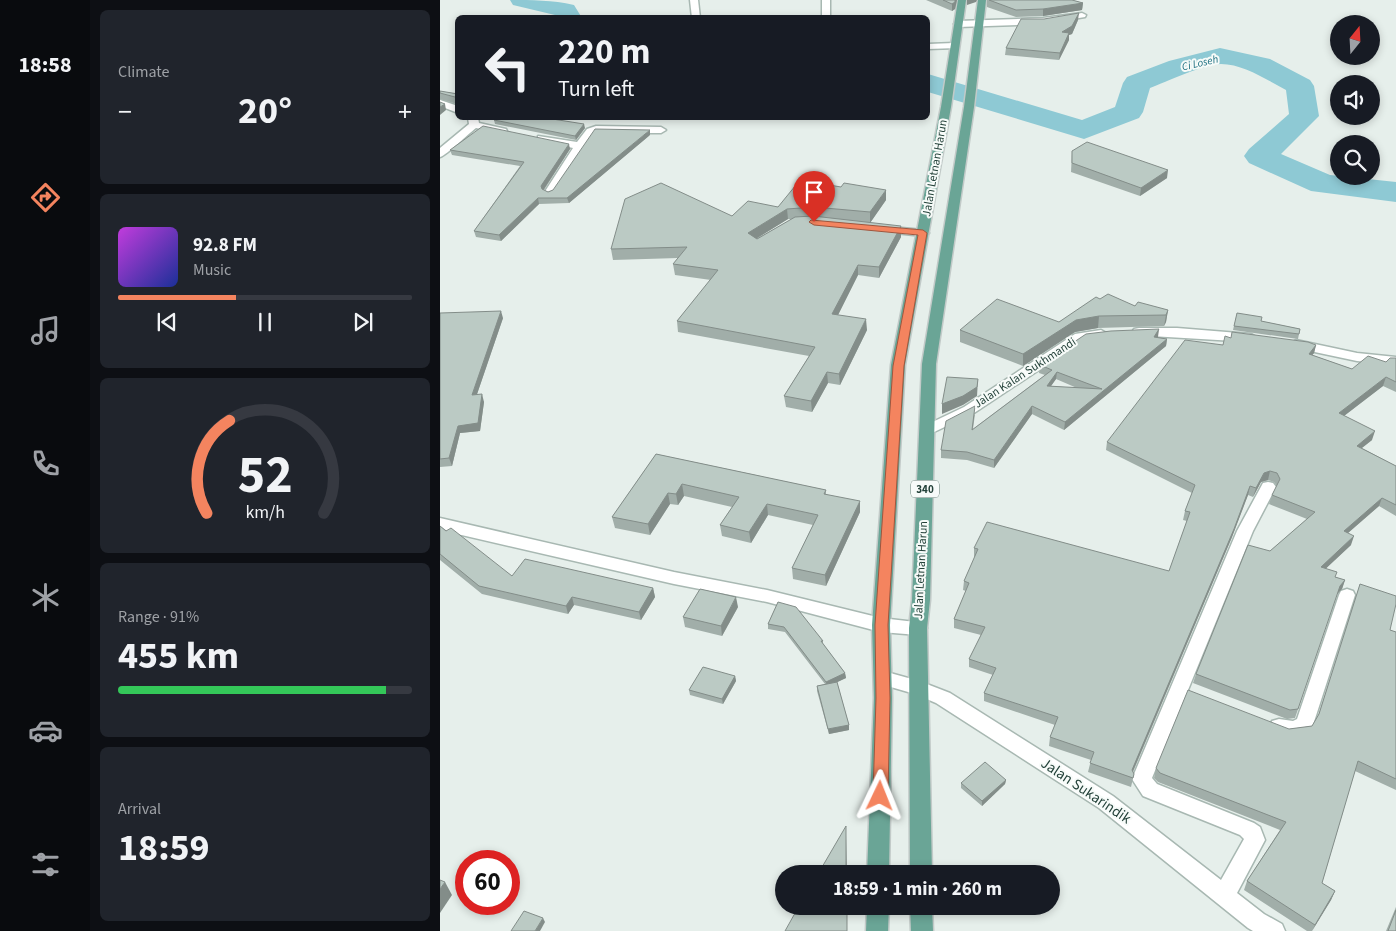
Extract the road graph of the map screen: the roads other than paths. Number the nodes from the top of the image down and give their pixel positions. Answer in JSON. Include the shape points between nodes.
{"nodes":[{"id":1,"x":694,"y":0,"type":"edge"},
{"id":2,"x":826,"y":0,"type":"edge"},
{"id":3,"x":962,"y":0,"type":"edge"},
{"id":4,"x":982,"y":0,"type":"edge"},
{"id":5,"x":696,"y":15,"type":"edge"},
{"id":6,"x":826,"y":15,"type":"edge"},
{"id":7,"x":1082,"y":15,"type":"edge"},
{"id":8,"x":958,"y":24,"type":"junction"},
{"id":9,"x":978,"y":24,"type":"junction"},
{"id":10,"x":930,"y":47,"type":"edge"},
{"id":11,"x":954,"y":47,"type":"junction"},
{"id":12,"x":440,"y":103,"type":"edge"},
{"id":13,"x":455,"y":109,"type":"edge"},
{"id":14,"x":474,"y":121,"type":"edge"},
{"id":15,"x":661,"y":130,"type":"dead end"},
{"id":16,"x":512,"y":133,"type":"edge"},
{"id":17,"x":531,"y":136,"type":"edge"},
{"id":18,"x":579,"y":146,"type":"junction"},
{"id":19,"x":440,"y":154,"type":"edge"},
{"id":20,"x":549,"y":193,"type":"edge"},
{"id":21,"x":864,"y":227,"type":"edge"},
{"id":22,"x":923,"y":233,"type":"junction"},
{"id":23,"x":1265,"y":340,"type":"edge"},
{"id":24,"x":1283,"y":342,"type":"edge"},
{"id":25,"x":1396,"y":361,"type":"edge"},
{"id":26,"x":926,"y":430,"type":"junction"},
{"id":27,"x":1268,"y":487,"type":"dead end"},
{"id":28,"x":440,"y":524,"type":"edge"},
{"id":29,"x":1347,"y":595,"type":"dead end"},
{"id":30,"x":881,"y":625,"type":"junction"},
{"id":31,"x":918,"y":628,"type":"junction"},
{"id":32,"x":882,"y":678,"type":"junction"},
{"id":33,"x":1180,"y":687,"type":"junction"},
{"id":34,"x":919,"y":688,"type":"junction"},
{"id":35,"x":1198,"y":694,"type":"edge"},
{"id":36,"x":1259,"y":719,"type":"edge"},
{"id":37,"x":878,"y":865,"type":"edge"},
{"id":38,"x":921,"y":865,"type":"edge"},
{"id":39,"x":1225,"y":894,"type":"junction"},
{"id":40,"x":878,"y":915,"type":"edge"},
{"id":41,"x":921,"y":915,"type":"edge"},
{"id":42,"x":877,"y":931,"type":"edge"},
{"id":43,"x":922,"y":931,"type":"edge"},
{"id":44,"x":1274,"y":931,"type":"edge"}],
"edges":[{"from":1,"to":5,"type":"street"},
{"from":2,"to":6,"type":"street"},
{"from":3,"to":8,"type":"main road","name":"Jalan Letnan Harun"},
{"from":4,"to":9,"type":"main road","name":"Jalan Letnan Harun","number":"340"},
{"from":7,"to":9,"type":"street","via":[[1043,21]]},
{"from":8,"to":9,"type":"street"},
{"from":8,"to":11,"type":"main road","name":"Jalan Letnan Harun"},
{"from":9,"to":26,"type":"main road","name":"Jalan Letnan Harun","number":"340","via":[[969,107],[929,364]]},
{"from":10,"to":11,"type":"street"},
{"from":11,"to":22,"type":"main road","name":"Jalan Letnan Harun"},
{"from":12,"to":13,"type":"street"},
{"from":14,"to":16,"type":"street"},
{"from":14,"to":19,"type":"street"},
{"from":15,"to":18,"type":"street","via":[[596,129]]},
{"from":17,"to":18,"type":"street"},
{"from":18,"to":20,"type":"street"},
{"from":21,"to":22,"type":"street"},
{"from":22,"to":30,"type":"main road","name":"Jalan Letnan Harun","via":[[898,366]]},
{"from":23,"to":26,"type":"street","name":"Jalan Kalan Sukhmandi","via":[[1177,332],[1118,333],[1080,338],[969,410]]},
{"from":24,"to":25,"type":"street","via":[[1357,357]]},
{"from":26,"to":31,"type":"main road","name":"Jalan Letnan Harun","number":"340"},
{"from":27,"to":33,"type":"street","via":[[1245,531]]},
{"from":28,"to":30,"type":"street","via":[[674,578],[768,596]]},
{"from":29,"to":36,"type":"street","via":[[1305,723],[1300,728],[1286,729]]},
{"from":30,"to":31,"type":"street"},
{"from":30,"to":32,"type":"main road","name":"Jalan Letnan Harun"},
{"from":31,"to":34,"type":"main road","name":"Jalan Letnan Harun","number":"340"},
{"from":32,"to":34,"type":"street","name":"Jalan Sukarindik"},
{"from":32,"to":37,"type":"main road","name":"Jalan Letnan Harun"},
{"from":33,"to":35,"type":"street"},
{"from":33,"to":39,"type":"street","via":[[1142,779],[1150,790],[1253,834],[1255,840]]},
{"from":34,"to":38,"type":"main road","name":"Jalan Letnan Harun","number":"340"},
{"from":34,"to":39,"type":"street","name":"Jalan Sukarindik","via":[[942,698],[1106,802]]},
{"from":39,"to":44,"type":"street","name":"Jalan Sukarindik","via":[[1256,921]]},
{"from":40,"to":42,"type":"main road"},
{"from":41,"to":43,"type":"main road"}]}
